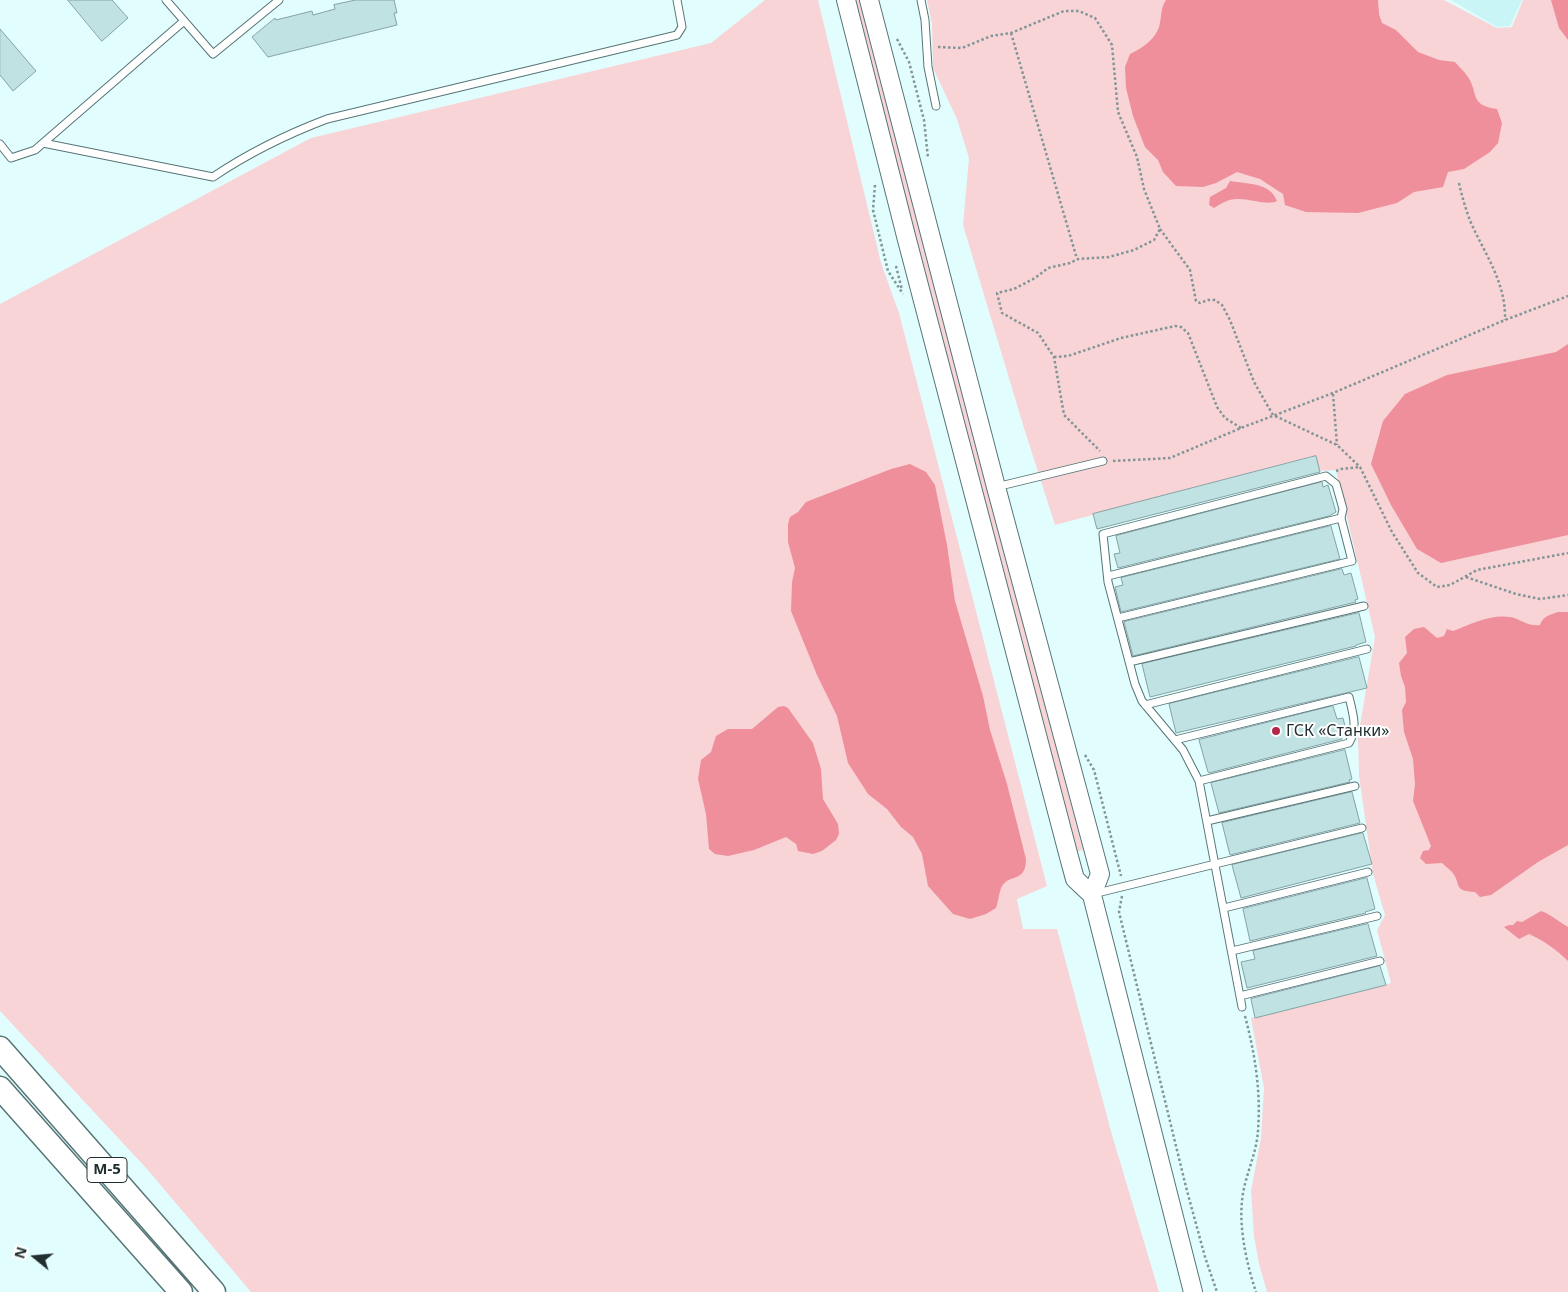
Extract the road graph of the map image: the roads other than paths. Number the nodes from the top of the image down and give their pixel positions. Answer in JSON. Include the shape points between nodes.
{"nodes":[{"id":1,"x":166,"y":0,"type":"edge"},
{"id":2,"x":279,"y":0,"type":"edge"},
{"id":3,"x":677,"y":0,"type":"edge"},
{"id":4,"x":846,"y":0,"type":"edge"},
{"id":5,"x":869,"y":0,"type":"edge"},
{"id":6,"x":921,"y":0,"type":"edge"},
{"id":7,"x":184,"y":21,"type":"junction"},
{"id":8,"x":936,"y":106,"type":"dead end"},
{"id":9,"x":0,"y":144,"type":"edge"},
{"id":10,"x":43,"y":144,"type":"junction"},
{"id":11,"x":1103,"y":461,"type":"road end"},
{"id":12,"x":996,"y":487,"type":"junction"},
{"id":13,"x":1341,"y":518,"type":"junction"},
{"id":14,"x":1108,"y":576,"type":"junction"},
{"id":15,"x":1364,"y":606,"type":"dead end"},
{"id":16,"x":1118,"y":618,"type":"junction"},
{"id":17,"x":1367,"y":650,"type":"dead end"},
{"id":18,"x":1129,"y":662,"type":"junction"},
{"id":19,"x":1145,"y":704,"type":"junction"},
{"id":20,"x":1175,"y":740,"type":"junction"},
{"id":21,"x":1199,"y":781,"type":"junction"},
{"id":22,"x":1355,"y":786,"type":"dead end"},
{"id":23,"x":1207,"y":821,"type":"junction"},
{"id":24,"x":1362,"y":828,"type":"dead end"},
{"id":25,"x":1215,"y":864,"type":"junction"},
{"id":26,"x":1368,"y":872,"type":"dead end"},
{"id":27,"x":1092,"y":895,"type":"junction"},
{"id":28,"x":1224,"y":908,"type":"junction"},
{"id":29,"x":1377,"y":916,"type":"dead end"},
{"id":30,"x":1232,"y":951,"type":"junction"},
{"id":31,"x":1380,"y":960,"type":"dead end"},
{"id":32,"x":1240,"y":996,"type":"junction"},
{"id":33,"x":1242,"y":1007,"type":"road end"},
{"id":34,"x":0,"y":1048,"type":"edge"},
{"id":35,"x":0,"y":1088,"type":"edge"},
{"id":36,"x":180,"y":1292,"type":"edge"},
{"id":37,"x":214,"y":1292,"type":"edge"},
{"id":38,"x":1193,"y":1292,"type":"edge"}],
"edges":[{"from":1,"to":7,"type":"lane"},
{"from":2,"to":7,"type":"lane","via":[[213,54]]},
{"from":3,"to":10,"type":"lane","via":[[682,27],[677,35],[327,119],[280,137],[213,176]]},
{"from":4,"to":27,"type":"street","via":[[1075,879]]},
{"from":5,"to":12,"type":"street"},
{"from":6,"to":8,"type":"lane"},
{"from":7,"to":10,"type":"lane"},
{"from":9,"to":10,"type":"lane","via":[[11,158]]},
{"from":11,"to":12,"type":"lane"},
{"from":12,"to":27,"type":"street","via":[[1100,874]]},
{"from":13,"to":14,"type":"lane"},
{"from":13,"to":14,"type":"lane","via":[[1343,509],[1336,484],[1326,476],[1103,534]]},
{"from":13,"to":16,"type":"lane","via":[[1352,561]]},
{"from":14,"to":16,"type":"lane"},
{"from":15,"to":18,"type":"lane"},
{"from":16,"to":18,"type":"lane"},
{"from":17,"to":19,"type":"lane"},
{"from":18,"to":19,"type":"lane","via":[[1134,684]]},
{"from":19,"to":20,"type":"lane"},
{"from":20,"to":21,"type":"lane"},
{"from":20,"to":21,"type":"lane","via":[[1349,697],[1355,718],[1354,734],[1349,743]]},
{"from":21,"to":23,"type":"lane"},
{"from":22,"to":23,"type":"lane"},
{"from":23,"to":25,"type":"lane"},
{"from":24,"to":25,"type":"lane"},
{"from":25,"to":27,"type":"lane"},
{"from":25,"to":28,"type":"lane"},
{"from":26,"to":28,"type":"lane"},
{"from":27,"to":38,"type":"street"},
{"from":28,"to":30,"type":"lane"},
{"from":29,"to":30,"type":"lane"},
{"from":30,"to":32,"type":"lane"},
{"from":31,"to":32,"type":"lane"},
{"from":32,"to":33,"type":"lane"},
{"from":34,"to":37,"type":"highway","number":"М-5"},
{"from":35,"to":36,"type":"highway","number":"М-5"}]}
